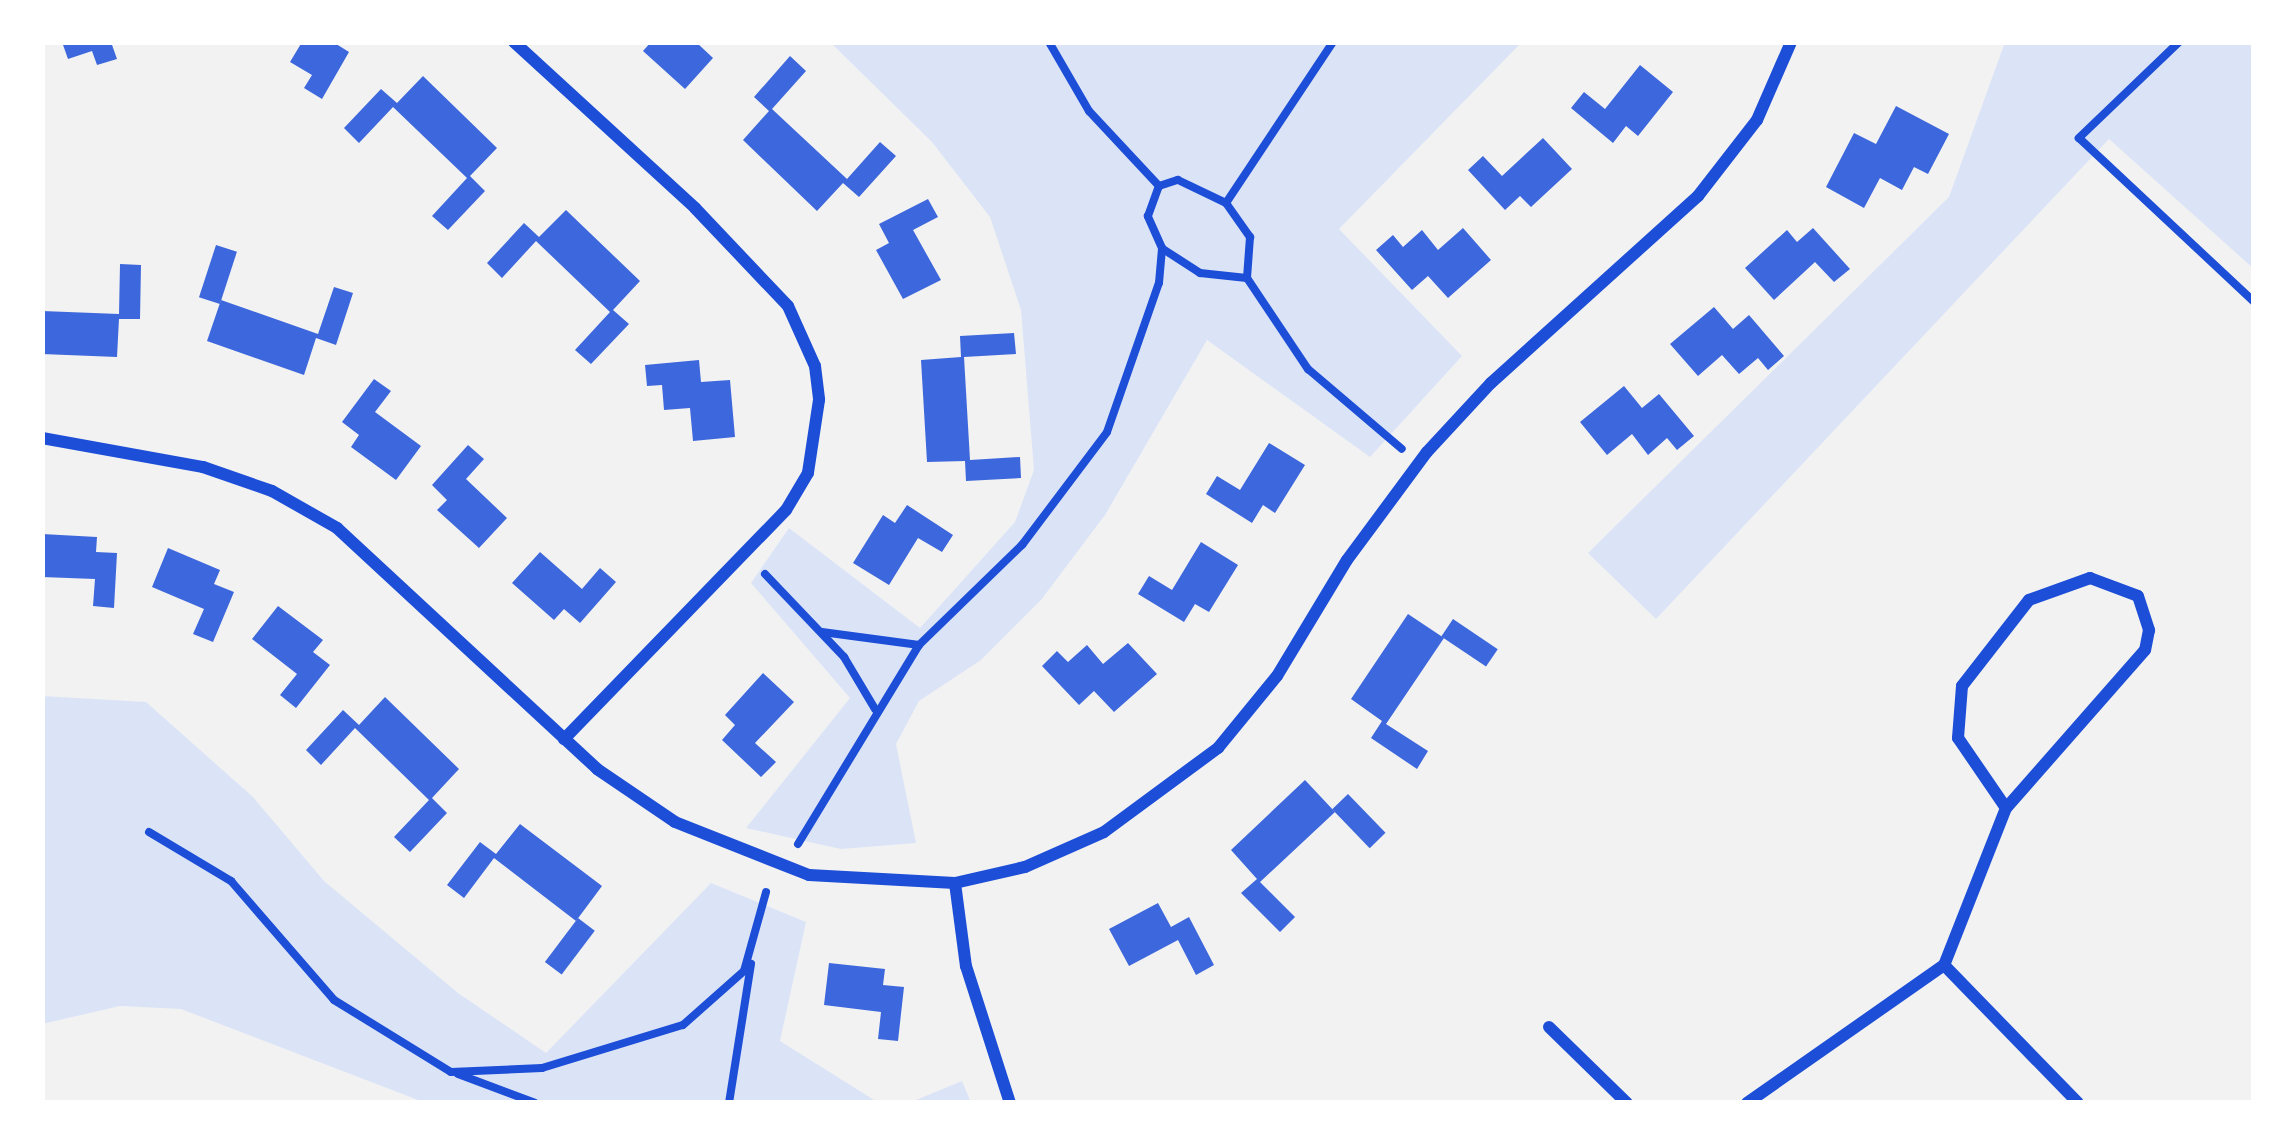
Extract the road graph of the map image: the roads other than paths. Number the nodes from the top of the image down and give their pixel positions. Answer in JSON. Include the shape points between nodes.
{"nodes":[{"id":1,"x":514,"y":42,"type":"edge"},
{"id":2,"x":1790,"y":42,"type":"edge"},
{"id":3,"x":42,"y":439,"type":"edge"},
{"id":4,"x":564,"y":739,"type":"junction"},
{"id":5,"x":2006,"y":808,"type":"junction"},
{"id":6,"x":955,"y":883,"type":"junction"},
{"id":7,"x":1944,"y":965,"type":"junction"},
{"id":8,"x":1549,"y":1027,"type":"dead end"},
{"id":9,"x":1010,"y":1103,"type":"edge"},
{"id":10,"x":1627,"y":1103,"type":"edge"},
{"id":11,"x":1747,"y":1103,"type":"edge"},
{"id":12,"x":2078,"y":1103,"type":"edge"}],
"edges":[{"from":1,"to":4,"type":"street","via":[[695,208],[788,306],[815,366],[819,400],[808,473],[786,510]]},
{"from":2,"to":6,"type":"street","via":[[1757,120],[1698,196],[1491,383],[1420,462],[1346,560],[1277,676],[1184,779],[1104,832],[1025,867]]},
{"from":3,"to":4,"type":"street","via":[[130,448],[272,491],[366,550]]},
{"from":4,"to":6,"type":"street","via":[[676,823],[739,853],[809,875]]},
{"from":5,"to":5,"type":"street","via":[[1958,738],[1962,686],[2029,600],[2072,579],[2122,584],[2146,613],[2145,650]]},
{"from":5,"to":7,"type":"street"},
{"from":6,"to":9,"type":"street","via":[[967,966]]},
{"from":7,"to":11,"type":"street"},
{"from":7,"to":12,"type":"street"},
{"from":8,"to":10,"type":"street"}]}
